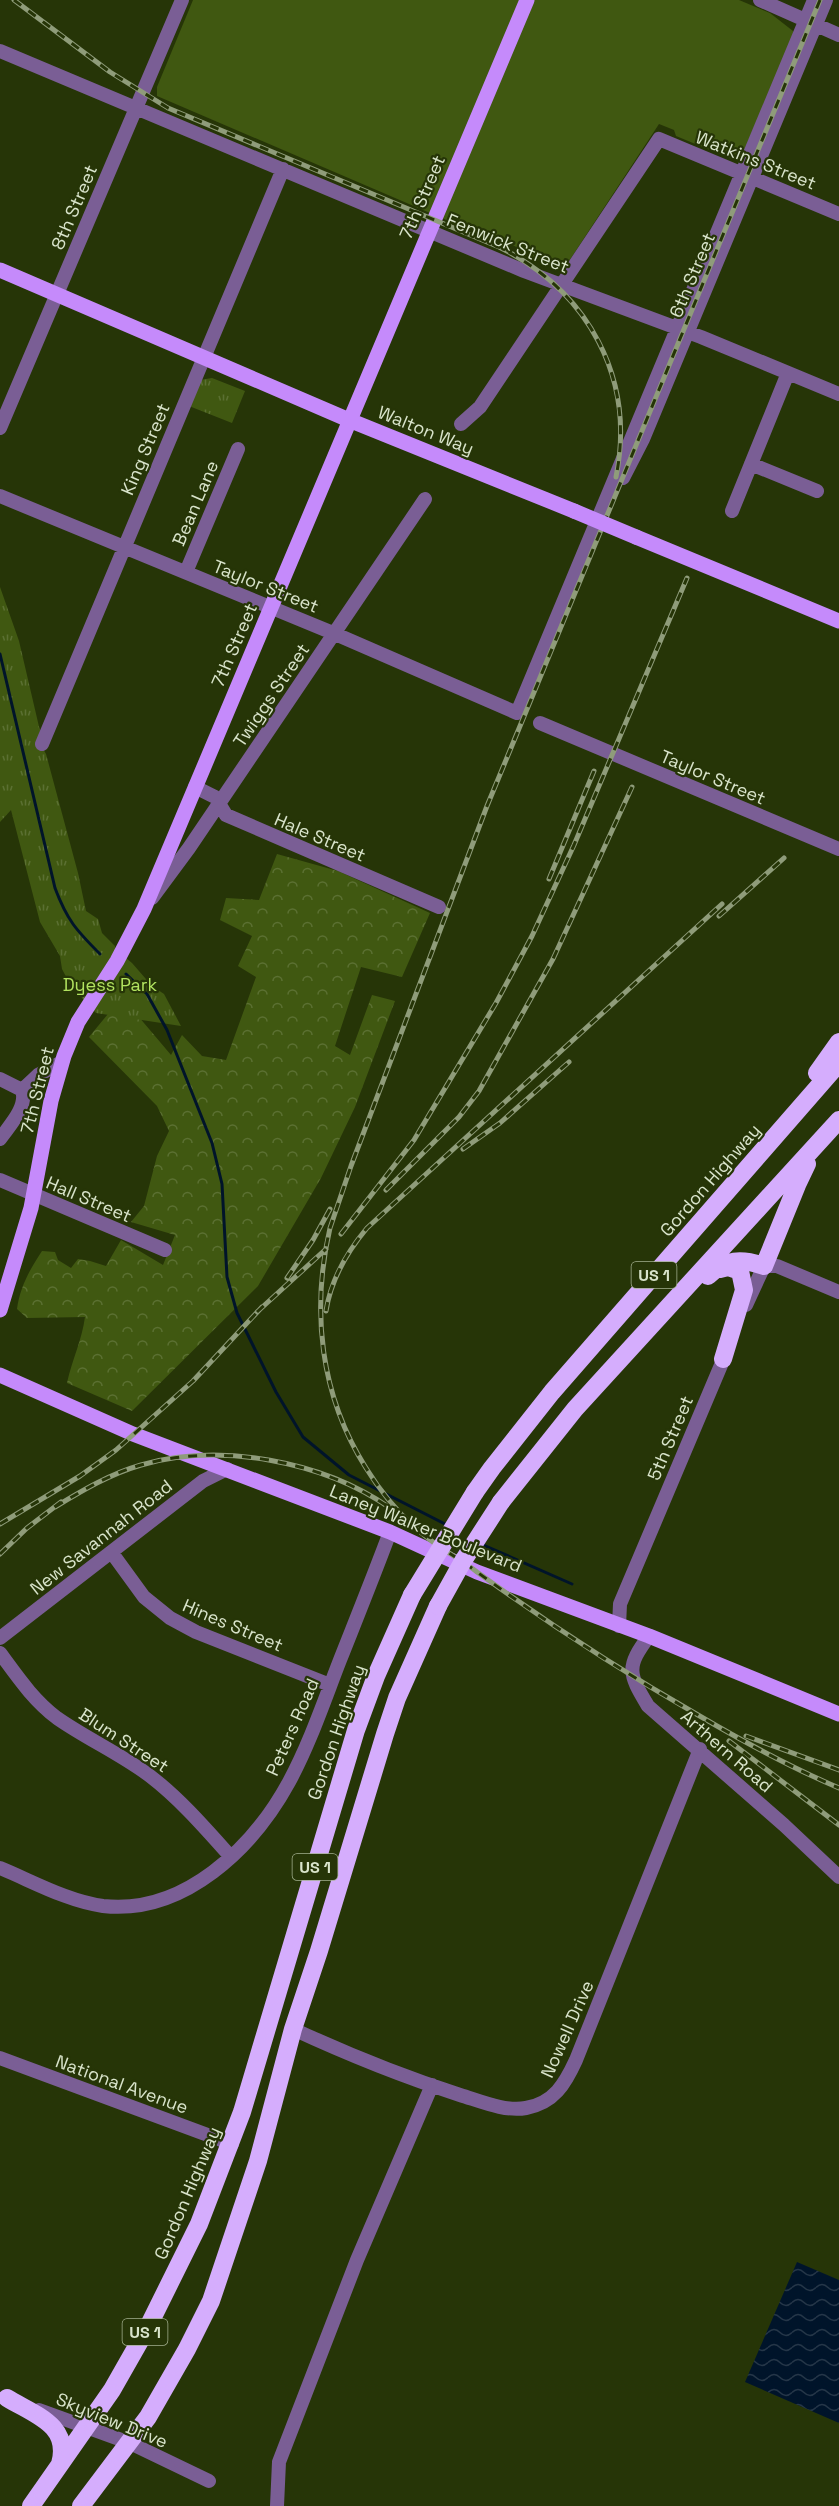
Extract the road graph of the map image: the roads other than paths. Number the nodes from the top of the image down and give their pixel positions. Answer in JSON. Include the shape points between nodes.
{"nodes":[{"id":1,"x":182,"y":0,"type":"edge"},
{"id":2,"x":527,"y":0,"type":"edge"},
{"id":3,"x":760,"y":0,"type":"edge"},
{"id":4,"x":814,"y":0,"type":"edge"},
{"id":5,"x":826,"y":0,"type":"edge"},
{"id":6,"x":810,"y":23,"type":"junction"},
{"id":7,"x":839,"y":35,"type":"edge"},
{"id":8,"x":0,"y":51,"type":"edge"},
{"id":9,"x":136,"y":107,"type":"junction"},
{"id":10,"x":283,"y":169,"type":"junction"},
{"id":11,"x":746,"y":176,"type":"junction"},
{"id":12,"x":839,"y":214,"type":"edge"},
{"id":13,"x":429,"y":230,"type":"junction"},
{"id":14,"x":0,"y":270,"type":"edge"},
{"id":15,"x":563,"y":285,"type":"junction"},
{"id":16,"x":57,"y":294,"type":"junction"},
{"id":17,"x":682,"y":330,"type":"junction"},
{"id":18,"x":203,"y":358,"type":"junction"},
{"id":19,"x":788,"y":373,"type":"junction"},
{"id":20,"x":839,"y":394,"type":"edge"},
{"id":21,"x":349,"y":420,"type":"junction"},
{"id":22,"x":461,"y":424,"type":"dead end"},
{"id":23,"x":0,"y":428,"type":"edge"},
{"id":24,"x":238,"y":449,"type":"dead end"},
{"id":25,"x":752,"y":464,"type":"junction"},
{"id":26,"x":817,"y":491,"type":"dead end"},
{"id":27,"x":0,"y":496,"type":"edge"},
{"id":28,"x":425,"y":499,"type":"dead end"},
{"id":29,"x":732,"y":511,"type":"dead end"},
{"id":30,"x":124,"y":547,"type":"junction"},
{"id":31,"x":186,"y":572,"type":"junction"},
{"id":32,"x":271,"y":608,"type":"junction"},
{"id":33,"x":839,"y":621,"type":"edge"},
{"id":34,"x":333,"y":633,"type":"junction"},
{"id":35,"x":517,"y":713,"type":"joint"},
{"id":36,"x":540,"y":723,"type":"dead end"},
{"id":37,"x":42,"y":744,"type":"dead end"},
{"id":38,"x":195,"y":787,"type":"junction"},
{"id":39,"x":219,"y":804,"type":"junction"},
{"id":40,"x":839,"y":849,"type":"edge"},
{"id":41,"x":439,"y":907,"type":"dead end"},
{"id":42,"x":144,"y":909,"type":"junction"},
{"id":43,"x":839,"y":1042,"type":"edge"},
{"id":44,"x":62,"y":1062,"type":"junction"},
{"id":45,"x":839,"y":1063,"type":"edge"},
{"id":46,"x":0,"y":1079,"type":"edge"},
{"id":47,"x":22,"y":1090,"type":"junction"},
{"id":48,"x":839,"y":1120,"type":"edge"},
{"id":49,"x":839,"y":1133,"type":"edge"},
{"id":50,"x":0,"y":1139,"type":"edge"},
{"id":51,"x":816,"y":1146,"type":"junction"},
{"id":52,"x":763,"y":1150,"type":"junction"},
{"id":53,"x":807,"y":1164,"type":"junction"},
{"id":54,"x":0,"y":1180,"type":"edge"},
{"id":55,"x":777,"y":1187,"type":"junction"},
{"id":56,"x":33,"y":1194,"type":"junction"},
{"id":57,"x":165,"y":1250,"type":"dead end"},
{"id":58,"x":764,"y":1266,"type":"junction"},
{"id":59,"x":715,"y":1269,"type":"junction"},
{"id":60,"x":839,"y":1292,"type":"edge"},
{"id":61,"x":0,"y":1310,"type":"edge"},
{"id":62,"x":723,"y":1359,"type":"junction"},
{"id":63,"x":0,"y":1375,"type":"edge"},
{"id":64,"x":527,"y":1467,"type":"junction"},
{"id":65,"x":227,"y":1469,"type":"junction"},
{"id":66,"x":390,"y":1532,"type":"junction"},
{"id":67,"x":112,"y":1553,"type":"junction"},
{"id":68,"x":619,"y":1626,"type":"junction"},
{"id":69,"x":649,"y":1636,"type":"junction"},
{"id":70,"x":0,"y":1638,"type":"edge"},
{"id":71,"x":0,"y":1653,"type":"edge"},
{"id":72,"x":330,"y":1685,"type":"junction"},
{"id":73,"x":839,"y":1714,"type":"edge"},
{"id":74,"x":700,"y":1749,"type":"junction"},
{"id":75,"x":231,"y":1857,"type":"junction"},
{"id":76,"x":0,"y":1868,"type":"edge"},
{"id":77,"x":839,"y":1877,"type":"edge"},
{"id":78,"x":293,"y":2030,"type":"junction"},
{"id":79,"x":0,"y":2058,"type":"edge"},
{"id":80,"x":432,"y":2085,"type":"junction"},
{"id":81,"x":232,"y":2144,"type":"junction"},
{"id":82,"x":4,"y":2397,"type":"edge"},
{"id":83,"x":87,"y":2429,"type":"junction"},
{"id":84,"x":130,"y":2444,"type":"junction"},
{"id":85,"x":58,"y":2469,"type":"junction"},
{"id":86,"x":209,"y":2481,"type":"dead end"},
{"id":87,"x":31,"y":2506,"type":"edge"},
{"id":88,"x":81,"y":2506,"type":"edge"},
{"id":89,"x":277,"y":2506,"type":"edge"}],
"edges":[{"from":1,"to":9,"type":"street","name":"8th Street"},
{"from":2,"to":13,"type":"main road","name":"7th Street"},
{"from":3,"to":6,"type":"street"},
{"from":4,"to":6,"type":"street","name":"6th Street"},
{"from":5,"to":6,"type":"street","name":"6th Street"},
{"from":6,"to":7,"type":"street"},
{"from":6,"to":11,"type":"street","name":"6th Street"},
{"from":8,"to":9,"type":"street","name":"Fenwick Street"},
{"from":9,"to":10,"type":"street","name":"Fenwick Street"},
{"from":9,"to":16,"type":"street","name":"8th Street"},
{"from":10,"to":13,"type":"street","name":"Fenwick Street"},
{"from":10,"to":18,"type":"street","name":"King Street"},
{"from":11,"to":12,"type":"street","name":"Watkins Street"},
{"from":11,"to":15,"type":"street","name":"Watkins Street","via":[[659,140]]},
{"from":11,"to":17,"type":"street","name":"6th Street"},
{"from":13,"to":15,"type":"street","name":"Fenwick Street"},
{"from":13,"to":21,"type":"main road","name":"7th Street"},
{"from":14,"to":16,"type":"main road","name":"Walton Way"},
{"from":15,"to":17,"type":"street","name":"Fenwick Street"},
{"from":15,"to":22,"type":"street","via":[[480,407]]},
{"from":16,"to":18,"type":"main road","name":"Walton Way"},
{"from":16,"to":23,"type":"street","name":"8th Street"},
{"from":17,"to":19,"type":"street","name":"Fenwick Street"},
{"from":17,"to":35,"type":"street","name":"6th Street","via":[[643,440],[581,560]]},
{"from":18,"to":21,"type":"main road","name":"Walton Way"},
{"from":18,"to":30,"type":"street","name":"King Street"},
{"from":19,"to":20,"type":"street","name":"Fenwick Street"},
{"from":19,"to":25,"type":"street"},
{"from":21,"to":32,"type":"main road","name":"7th Street"},
{"from":21,"to":33,"type":"main road","name":"Walton Way","bridge":true},
{"from":24,"to":31,"type":"street","name":"Bean Lane"},
{"from":25,"to":26,"type":"street"},
{"from":25,"to":29,"type":"street"},
{"from":27,"to":30,"type":"street","name":"Taylor Street"},
{"from":28,"to":34,"type":"street","name":"Twiggs Street"},
{"from":30,"to":31,"type":"street","name":"Taylor Street"},
{"from":30,"to":37,"type":"street","name":"King Street"},
{"from":31,"to":32,"type":"street","name":"Taylor Street"},
{"from":32,"to":34,"type":"street","name":"Taylor Street"},
{"from":32,"to":38,"type":"main road","name":"7th Street"},
{"from":34,"to":35,"type":"street","name":"Taylor Street"},
{"from":34,"to":39,"type":"street","name":"Twiggs Street"},
{"from":36,"to":40,"type":"street","name":"Taylor Street"},
{"from":38,"to":39,"type":"street","name":"Hale Street","via":[[215,797]]},
{"from":38,"to":42,"type":"main road","name":"7th Street"},
{"from":39,"to":41,"type":"street","name":"Hale Street","via":[[226,815]]},
{"from":39,"to":42,"type":"street","name":"Twiggs Street"},
{"from":42,"to":44,"type":"main road","name":"7th Street","via":[[78,1022]]},
{"from":43,"to":52,"type":"highway"},
{"from":44,"to":47,"type":"street","via":[[38,1075]]},
{"from":44,"to":56,"type":"main road","name":"7th Street"},
{"from":45,"to":52,"type":"highway","name":"Gordon Highway","number":"US 1"},
{"from":46,"to":47,"type":"street"},
{"from":47,"to":50,"type":"street","via":[[21,1107]]},
{"from":48,"to":51,"type":"highway","number":"US 1"},
{"from":49,"to":53,"type":"highway"},
{"from":51,"to":53,"type":"highway"},
{"from":51,"to":55,"type":"highway","number":"US 1"},
{"from":52,"to":81,"type":"highway","name":"Gordon Highway","number":"US 1","bridge":true,"via":[[552,1392],[492,1468],[412,1595],[356,1730]]},
{"from":53,"to":55,"type":"highway"},
{"from":53,"to":58,"type":"highway"},
{"from":54,"to":56,"type":"street","name":"Hall Street"},
{"from":55,"to":64,"type":"highway","number":"US 1"},
{"from":56,"to":57,"type":"street","name":"Hall Street"},
{"from":56,"to":61,"type":"main road","name":"7th Street"},
{"from":58,"to":59,"type":"highway","via":[[732,1260]]},
{"from":58,"to":60,"type":"street","via":[[777,1266]]},
{"from":58,"to":62,"type":"street","name":"5th Street"},
{"from":59,"to":62,"type":"highway","via":[[736,1269],[744,1281]]},
{"from":59,"to":64,"type":"highway"},
{"from":62,"to":68,"type":"street","name":"5th Street","via":[[620,1604]]},
{"from":63,"to":65,"type":"main road","name":"Laney Walker Boulevard","via":[[133,1434]]},
{"from":64,"to":78,"type":"highway","number":"US 1","bridge":true,"via":[[463,1561],[438,1606],[394,1707]]},
{"from":65,"to":66,"type":"main road","name":"Laney Walker Boulevard"},
{"from":65,"to":67,"type":"street","name":"New Savannah Road","via":[[202,1481]]},
{"from":66,"to":68,"type":"main road","name":"Laney Walker Boulevard","via":[[477,1572]]},
{"from":66,"to":72,"type":"street","name":"Peters Road"},
{"from":67,"to":70,"type":"street","name":"New Savannah Road"},
{"from":67,"to":72,"type":"street","name":"Hines Street","via":[[144,1598],[170,1618]]},
{"from":68,"to":69,"type":"main road","name":"Laney Walker Boulevard"},
{"from":69,"to":73,"type":"main road","name":"Laney Walker Boulevard"},
{"from":69,"to":74,"type":"street","name":"Arthern Road","via":[[633,1658],[637,1688],[648,1706]]},
{"from":71,"to":75,"type":"street","name":"Blum Street","via":[[44,1707],[150,1776],[185,1806]]},
{"from":72,"to":75,"type":"street","name":"Peters Road","via":[[306,1748],[282,1793]]},
{"from":74,"to":77,"type":"street","name":"Arthern Road"},
{"from":74,"to":80,"type":"street","name":"Nowell Drive","via":[[563,2088],[539,2105],[515,2109]]},
{"from":75,"to":76,"type":"street","name":"Peters Road","via":[[186,1891],[150,1903],[125,1906],[82,1901]]},
{"from":78,"to":80,"type":"street","name":"Nowell Drive","via":[[369,2064]]},
{"from":78,"to":84,"type":"highway","number":"US 1","via":[[258,2161],[211,2301],[167,2385]]},
{"from":79,"to":81,"type":"street","name":"National Avenue"},
{"from":80,"to":89,"type":"street","via":[[357,2260],[279,2462]]},
{"from":81,"to":83,"type":"highway","name":"Gordon Highway","number":"US 1","via":[[184,2256],[131,2357]]},
{"from":82,"to":83,"type":"street","name":"Skyview Drive"},
{"from":82,"to":85,"type":"highway","via":[[56,2431],[63,2445]]},
{"from":83,"to":84,"type":"street","name":"Skyview Drive"},
{"from":83,"to":85,"type":"highway","name":"Gordon Highway","number":"US 1"},
{"from":84,"to":86,"type":"street","name":"Skyview Drive"},
{"from":84,"to":88,"type":"highway","number":"US 1"},
{"from":85,"to":87,"type":"highway","name":"Gordon Highway","number":"US 1"}]}
